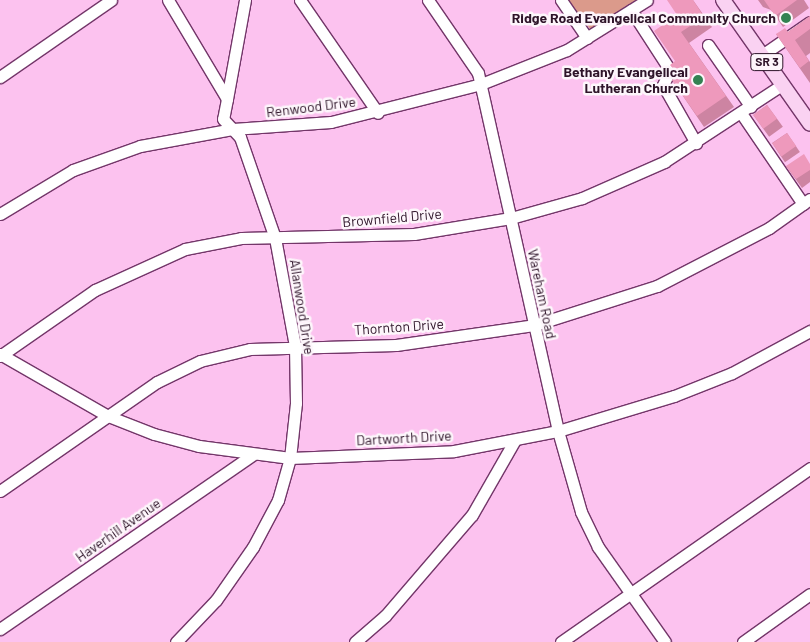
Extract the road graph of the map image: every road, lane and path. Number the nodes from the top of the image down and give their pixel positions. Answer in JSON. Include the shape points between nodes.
{"nodes":[{"id":1,"x":111,"y":0,"type":"edge"},
{"id":2,"x":168,"y":0,"type":"edge"},
{"id":3,"x":245,"y":0,"type":"edge"},
{"id":4,"x":300,"y":0,"type":"edge"},
{"id":5,"x":428,"y":0,"type":"edge"},
{"id":6,"x":561,"y":0,"type":"edge"},
{"id":7,"x":648,"y":0,"type":"edge"},
{"id":8,"x":723,"y":0,"type":"edge"},
{"id":9,"x":631,"y":10,"type":"junction"},
{"id":10,"x":810,"y":22,"type":"edge"},
{"id":11,"x":587,"y":38,"type":"junction"},
{"id":12,"x":708,"y":45,"type":"dead end"},
{"id":13,"x":762,"y":55,"type":"junction"},
{"id":14,"x":0,"y":77,"type":"edge"},
{"id":15,"x":481,"y":84,"type":"junction"},
{"id":16,"x":782,"y":84,"type":"junction"},
{"id":17,"x":227,"y":99,"type":"junction"},
{"id":18,"x":746,"y":110,"type":"junction"},
{"id":19,"x":378,"y":113,"type":"junction"},
{"id":20,"x":810,"y":124,"type":"edge"},
{"id":21,"x":233,"y":129,"type":"junction"},
{"id":22,"x":696,"y":143,"type":"junction"},
{"id":23,"x":807,"y":201,"type":"edge"},
{"id":24,"x":0,"y":214,"type":"edge"},
{"id":25,"x":511,"y":218,"type":"junction"},
{"id":26,"x":275,"y":238,"type":"junction"},
{"id":27,"x":534,"y":325,"type":"junction"},
{"id":28,"x":810,"y":331,"type":"edge"},
{"id":29,"x":295,"y":346,"type":"junction"},
{"id":30,"x":1,"y":355,"type":"edge"},
{"id":31,"x":108,"y":416,"type":"junction"},
{"id":32,"x":558,"y":431,"type":"junction"},
{"id":33,"x":515,"y":440,"type":"junction"},
{"id":34,"x":252,"y":455,"type":"junction"},
{"id":35,"x":290,"y":458,"type":"junction"},
{"id":36,"x":810,"y":468,"type":"edge"},
{"id":37,"x":0,"y":491,"type":"edge"},
{"id":38,"x":631,"y":594,"type":"junction"},
{"id":39,"x":810,"y":594,"type":"edge"},
{"id":40,"x":0,"y":629,"type":"edge"},
{"id":41,"x":181,"y":640,"type":"edge"},
{"id":42,"x":355,"y":642,"type":"edge"},
{"id":43,"x":561,"y":642,"type":"edge"},
{"id":44,"x":665,"y":642,"type":"edge"},
{"id":45,"x":743,"y":642,"type":"edge"}],
"edges":[{"from":1,"to":14,"type":"street"},
{"from":2,"to":17,"type":"street"},
{"from":3,"to":17,"type":"street"},
{"from":4,"to":19,"type":"street"},
{"from":5,"to":15,"type":"street","name":"Wareham Road","via":[[478,72]]},
{"from":6,"to":11,"type":"street"},
{"from":7,"to":9,"type":"street","name":"Renwood Drive"},
{"from":8,"to":13,"type":"main road","number":"SR 3"},
{"from":9,"to":11,"type":"street","name":"Renwood Drive"},
{"from":9,"to":22,"type":"street","via":[[670,70],[662,85]]},
{"from":10,"to":13,"type":"street"},
{"from":11,"to":15,"type":"street","name":"Renwood Drive","via":[[531,67]]},
{"from":12,"to":18,"type":"street"},
{"from":13,"to":16,"type":"main road","number":"SR 3"},
{"from":15,"to":19,"type":"street","name":"Renwood Drive"},
{"from":15,"to":25,"type":"street","name":"Wareham Road"},
{"from":16,"to":18,"type":"street","name":"Brownfield Drive"},
{"from":16,"to":20,"type":"main road","number":"SR 3"},
{"from":17,"to":21,"type":"street","name":"Allanwood Drive","via":[[223,119]]},
{"from":18,"to":22,"type":"street","name":"Brownfield Drive"},
{"from":18,"to":23,"type":"street"},
{"from":19,"to":21,"type":"street","name":"Renwood Drive","via":[[331,122]]},
{"from":21,"to":24,"type":"street","name":"Renwood Drive","via":[[140,146],[73,170]]},
{"from":21,"to":26,"type":"street","name":"Allanwood Drive","via":[[240,137]]},
{"from":22,"to":25,"type":"street","name":"Brownfield Drive","via":[[627,180]]},
{"from":23,"to":27,"type":"street","name":"Thornton Drive","via":[[708,262],[657,286]]},
{"from":25,"to":26,"type":"street","name":"Brownfield Drive","via":[[414,234]]},
{"from":25,"to":27,"type":"street","name":"Wareham Road"},
{"from":26,"to":29,"type":"street","name":"Allanwood Drive"},
{"from":26,"to":30,"type":"street","name":"Brownfield Drive","via":[[241,238],[185,249],[138,267],[95,290]]},
{"from":27,"to":29,"type":"street","name":"Thornton Drive","via":[[396,345]]},
{"from":27,"to":32,"type":"street","name":"Wareham Road"},
{"from":28,"to":32,"type":"street","name":"Dartworth Drive","via":[[732,373],[674,396]]},
{"from":29,"to":31,"type":"street","name":"Thornton Drive","via":[[250,349],[200,360]]},
{"from":29,"to":35,"type":"street","name":"Allanwood Drive","via":[[296,402]]},
{"from":30,"to":31,"type":"street","name":"Dartworth Drive"},
{"from":31,"to":34,"type":"street","name":"Dartworth Drive","via":[[154,434]]},
{"from":31,"to":37,"type":"street","name":"Thornton Drive"},
{"from":32,"to":33,"type":"street","name":"Dartworth Drive"},
{"from":32,"to":38,"type":"street","name":"Wareham Road","via":[[581,512]]},
{"from":33,"to":35,"type":"street","name":"Dartworth Drive","via":[[454,451]]},
{"from":33,"to":42,"type":"street","via":[[472,515],[385,616]]},
{"from":34,"to":35,"type":"street","name":"Dartworth Drive"},
{"from":34,"to":40,"type":"street","name":"Haverhill Avenue"},
{"from":35,"to":41,"type":"street","name":"Allanwood Drive","via":[[278,500],[254,548],[216,600]]},
{"from":36,"to":38,"type":"street"},
{"from":38,"to":43,"type":"street"},
{"from":38,"to":44,"type":"street","name":"Wareham Road"},
{"from":39,"to":45,"type":"street"}]}
